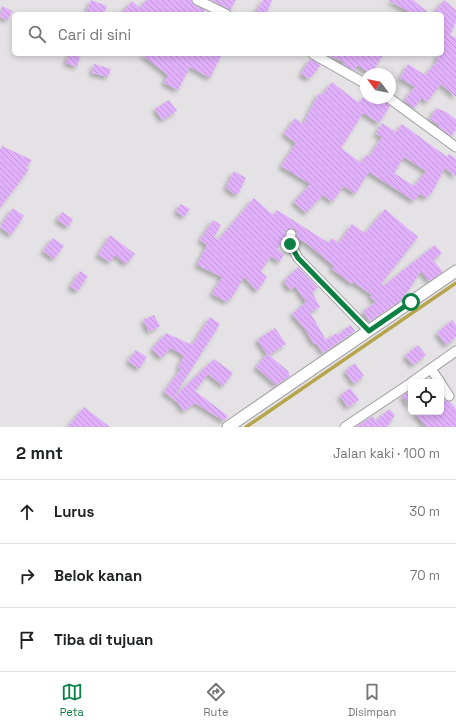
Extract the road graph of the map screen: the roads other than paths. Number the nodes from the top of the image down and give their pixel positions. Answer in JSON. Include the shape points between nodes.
{"nodes":[{"id":1,"x":197,"y":0,"type":"edge"},
{"id":2,"x":222,"y":12,"type":"edge"},
{"id":3,"x":316,"y":56,"type":"edge"},
{"id":4,"x":360,"y":81,"type":"edge"},
{"id":5,"x":396,"y":103,"type":"edge"},
{"id":6,"x":456,"y":147,"type":"edge"},
{"id":7,"x":291,"y":234,"type":"dead end"},
{"id":8,"x":456,"y":271,"type":"edge"},
{"id":9,"x":369,"y":331,"type":"junction"},
{"id":10,"x":456,"y":351,"type":"edge"},
{"id":11,"x":431,"y":369,"type":"junction"},
{"id":12,"x":416,"y":379,"type":"edge"},
{"id":13,"x":437,"y":379,"type":"edge"},
{"id":14,"x":408,"y":384,"type":"edge"},
{"id":15,"x":444,"y":389,"type":"edge"},
{"id":16,"x":449,"y":396,"type":"dead end"},
{"id":17,"x":228,"y":427,"type":"edge"},
{"id":18,"x":345,"y":427,"type":"edge"}],
"edges":[{"from":1,"to":2,"type":"street"},
{"from":3,"to":4,"type":"street"},
{"from":5,"to":6,"type":"street"},
{"from":7,"to":9,"type":"street","via":[[290,244],[298,258]]},
{"from":8,"to":9,"type":"street"},
{"from":9,"to":17,"type":"street"},
{"from":10,"to":11,"type":"street"},
{"from":11,"to":12,"type":"street"},
{"from":11,"to":13,"type":"street"},
{"from":14,"to":18,"type":"street"},
{"from":15,"to":16,"type":"street"}]}
